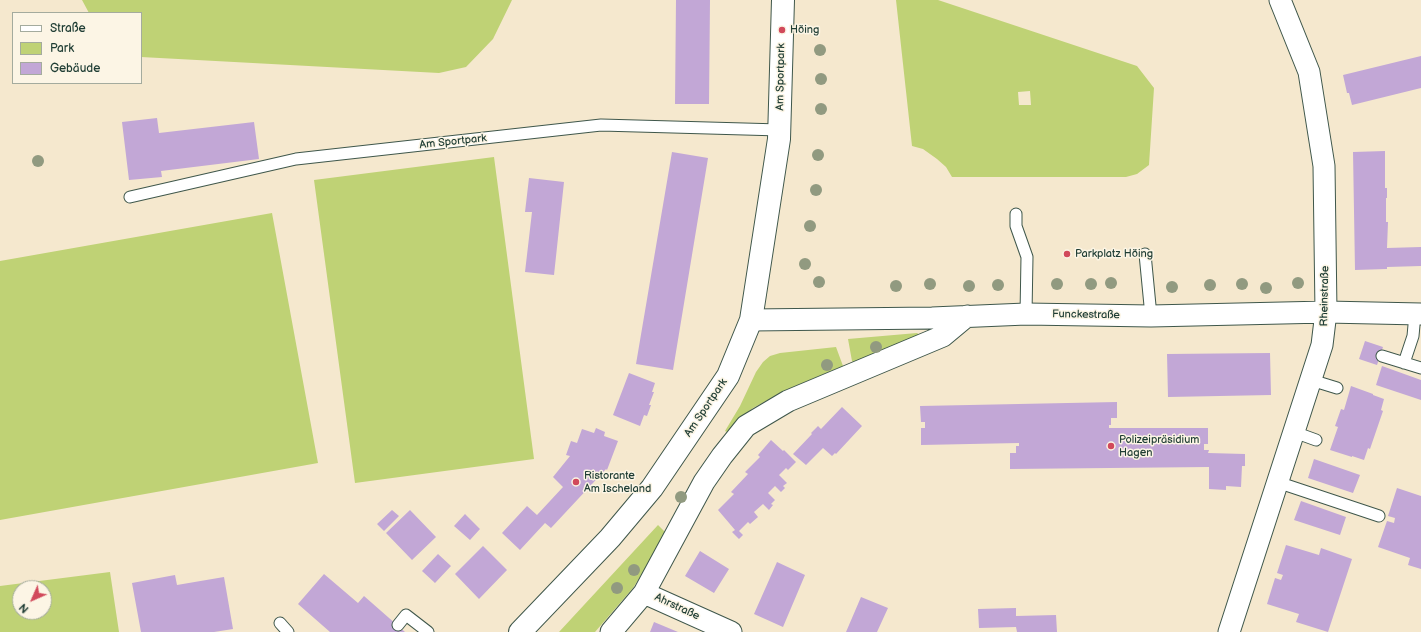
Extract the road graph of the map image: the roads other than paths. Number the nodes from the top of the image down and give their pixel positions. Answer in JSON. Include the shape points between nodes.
{"nodes":[{"id":1,"x":783,"y":0,"type":"edge"},
{"id":2,"x":1280,"y":0,"type":"edge"},
{"id":3,"x":780,"y":130,"type":"junction"},
{"id":4,"x":130,"y":197,"type":"dead end"},
{"id":5,"x":1016,"y":214,"type":"dead end"},
{"id":6,"x":1145,"y":254,"type":"dead end"},
{"id":7,"x":1326,"y":312,"type":"junction"},
{"id":8,"x":1026,"y":314,"type":"junction"},
{"id":9,"x":1418,"y":314,"type":"edge"},
{"id":10,"x":967,"y":316,"type":"junction"},
{"id":11,"x":1151,"y":316,"type":"junction"},
{"id":12,"x":751,"y":320,"type":"junction"},
{"id":13,"x":1382,"y":356,"type":"dead end"},
{"id":14,"x":1404,"y":363,"type":"junction"},
{"id":15,"x":1421,"y":368,"type":"edge"},
{"id":16,"x":1311,"y":380,"type":"junction"},
{"id":17,"x":1337,"y":388,"type":"dead end"},
{"id":18,"x":1294,"y":432,"type":"junction"},
{"id":19,"x":1316,"y":440,"type":"dead end"},
{"id":20,"x":1278,"y":482,"type":"junction"},
{"id":21,"x":1379,"y":516,"type":"dead end"},
{"id":22,"x":644,"y":593,"type":"junction"},
{"id":23,"x":280,"y":623,"type":"dead end"},
{"id":24,"x":398,"y":625,"type":"dead end"},
{"id":25,"x":288,"y":632,"type":"edge"},
{"id":26,"x":428,"y":632,"type":"edge"},
{"id":27,"x":520,"y":632,"type":"edge"},
{"id":28,"x":611,"y":632,"type":"edge"},
{"id":29,"x":731,"y":632,"type":"edge"},
{"id":30,"x":1229,"y":632,"type":"edge"}],
"edges":[{"from":1,"to":3,"type":"main road","name":"Am Sportpark"},
{"from":2,"to":7,"type":"street","name":"Rheinstraße","via":[[1309,72],[1324,166]]},
{"from":3,"to":4,"type":"lane","name":"Am Sportpark","via":[[601,125],[296,159]]},
{"from":3,"to":12,"type":"main road","name":"Am Sportpark"},
{"from":5,"to":8,"type":"lane","via":[[1016,226],[1027,257]]},
{"from":6,"to":11,"type":"lane"},
{"from":7,"to":9,"type":"street","name":"Funckestraße"},
{"from":7,"to":11,"type":"street","name":"Funckestraße"},
{"from":7,"to":16,"type":"street","name":"Rheinstraße","via":[[1322,345]]},
{"from":8,"to":10,"type":"street","name":"Funckestraße"},
{"from":8,"to":11,"type":"street","name":"Funckestraße"},
{"from":9,"to":14,"type":"lane"},
{"from":10,"to":12,"type":"street","name":"Funckestraße"},
{"from":10,"to":22,"type":"street","via":[[943,336],[788,401],[746,426],[704,482]]},
{"from":12,"to":27,"type":"main road","name":"Am Sportpark","via":[[728,376],[652,488],[610,538]]},
{"from":13,"to":14,"type":"lane"},
{"from":14,"to":15,"type":"lane"},
{"from":16,"to":17,"type":"lane"},
{"from":16,"to":18,"type":"street","name":"Rheinstraße"},
{"from":18,"to":19,"type":"lane"},
{"from":18,"to":20,"type":"street","name":"Rheinstraße"},
{"from":20,"to":21,"type":"lane"},
{"from":20,"to":30,"type":"street","name":"Rheinstraße"},
{"from":22,"to":28,"type":"street"},
{"from":22,"to":29,"type":"street","name":"Ahrstraße"},
{"from":23,"to":25,"type":"lane"},
{"from":24,"to":26,"type":"lane","via":[[406,615]]}]}
